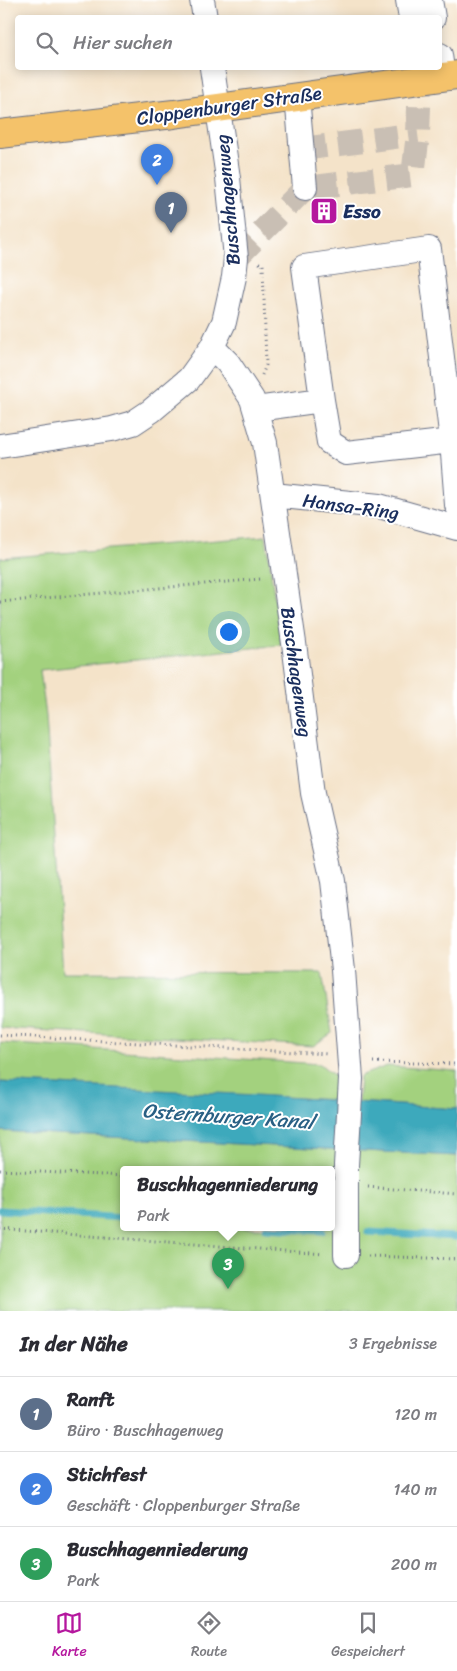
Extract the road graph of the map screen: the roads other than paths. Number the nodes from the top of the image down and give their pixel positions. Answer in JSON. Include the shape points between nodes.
{"nodes":[{"id":1,"x":202,"y":0,"type":"edge"},
{"id":2,"x":408,"y":0,"type":"edge"},
{"id":3,"x":430,"y":0,"type":"edge"},
{"id":4,"x":204,"y":15,"type":"edge"},
{"id":5,"x":410,"y":15,"type":"edge"},
{"id":6,"x":432,"y":15,"type":"edge"},
{"id":7,"x":212,"y":70,"type":"edge"},
{"id":8,"x":436,"y":71,"type":"edge"},
{"id":9,"x":297,"y":96,"type":"junction"},
{"id":10,"x":218,"y":108,"type":"junction"},
{"id":11,"x":0,"y":134,"type":"edge"},
{"id":12,"x":305,"y":188,"type":"dead end"},
{"id":13,"x":212,"y":347,"type":"junction"},
{"id":14,"x":322,"y":400,"type":"junction"},
{"id":15,"x":256,"y":409,"type":"junction"},
{"id":16,"x":452,"y":441,"type":"junction"},
{"id":17,"x":0,"y":446,"type":"edge"},
{"id":18,"x":273,"y":495,"type":"junction"},
{"id":19,"x":457,"y":505,"type":"edge"},
{"id":20,"x":457,"y":528,"type":"edge"},
{"id":21,"x":346,"y":1255,"type":"road end"}],
"edges":[{"from":1,"to":4,"type":"street"},
{"from":2,"to":5,"type":"street"},
{"from":3,"to":6,"type":"street"},
{"from":7,"to":10,"type":"street","name":"Buschhagenweg"},
{"from":8,"to":9,"type":"main road","name":"Cloppenburger Straße"},
{"from":9,"to":10,"type":"main road","name":"Cloppenburger Straße"},
{"from":9,"to":12,"type":"street"},
{"from":10,"to":11,"type":"main road","name":"Cloppenburger Straße"},
{"from":10,"to":13,"type":"street","name":"Buschhagenweg","via":[[236,258],[224,322]]},
{"from":13,"to":15,"type":"street","name":"Buschhagenweg","via":[[228,363]]},
{"from":13,"to":17,"type":"street","via":[[189,379],[133,423]]},
{"from":14,"to":15,"type":"street"},
{"from":14,"to":16,"type":"street","via":[[328,442],[346,454]]},
{"from":14,"to":16,"type":"street","via":[[304,267],[429,249]]},
{"from":15,"to":18,"type":"street","name":"Buschhagenweg"},
{"from":16,"to":19,"type":"street"},
{"from":18,"to":20,"type":"street","name":"Hansa-Ring","via":[[379,506]]},
{"from":18,"to":21,"type":"street","name":"Buschhagenweg","via":[[313,793],[333,881],[343,970],[350,1070]]}]}
